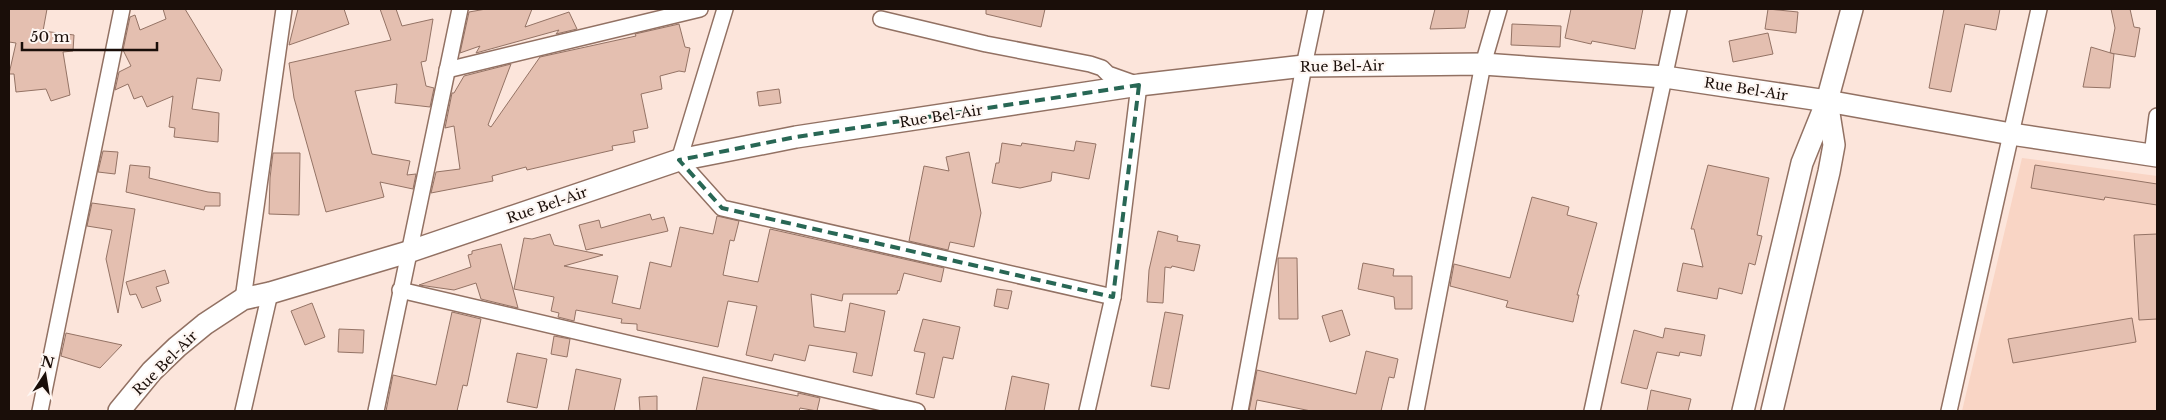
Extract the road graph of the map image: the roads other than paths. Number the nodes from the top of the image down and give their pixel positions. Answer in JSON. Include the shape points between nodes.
{"nodes":[{"id":1,"x":122,"y":9,"type":"edge"},
{"id":2,"x":284,"y":9,"type":"edge"},
{"id":3,"x":460,"y":9,"type":"edge"},
{"id":4,"x":700,"y":9,"type":"edge"},
{"id":5,"x":725,"y":9,"type":"edge"},
{"id":6,"x":1316,"y":9,"type":"edge"},
{"id":7,"x":1499,"y":9,"type":"edge"},
{"id":8,"x":1679,"y":9,"type":"edge"},
{"id":9,"x":1852,"y":9,"type":"edge"},
{"id":10,"x":2039,"y":9,"type":"edge"},
{"id":11,"x":880,"y":19,"type":"dead end"},
{"id":12,"x":1483,"y":64,"type":"junction"},
{"id":13,"x":1304,"y":66,"type":"junction"},
{"id":14,"x":447,"y":70,"type":"junction"},
{"id":15,"x":1665,"y":77,"type":"junction"},
{"id":16,"x":1139,"y":85,"type":"junction"},
{"id":17,"x":1827,"y":101,"type":"junction"},
{"id":18,"x":2157,"y":116,"type":"edge"},
{"id":19,"x":2011,"y":134,"type":"junction"},
{"id":20,"x":2154,"y":155,"type":"edge"},
{"id":21,"x":679,"y":160,"type":"junction"},
{"id":22,"x":408,"y":252,"type":"junction"},
{"id":23,"x":400,"y":290,"type":"junction"},
{"id":24,"x":270,"y":293,"type":"junction"},
{"id":25,"x":1113,"y":297,"type":"junction"},
{"id":26,"x":243,"y":299,"type":"junction"},
{"id":27,"x":40,"y":411,"type":"edge"},
{"id":28,"x":119,"y":411,"type":"edge"},
{"id":29,"x":243,"y":411,"type":"edge"},
{"id":30,"x":376,"y":411,"type":"edge"},
{"id":31,"x":917,"y":411,"type":"edge"},
{"id":32,"x":1087,"y":411,"type":"edge"},
{"id":33,"x":1240,"y":411,"type":"edge"},
{"id":34,"x":1416,"y":411,"type":"edge"},
{"id":35,"x":1592,"y":411,"type":"edge"},
{"id":36,"x":1743,"y":411,"type":"edge"},
{"id":37,"x":1772,"y":411,"type":"edge"},
{"id":38,"x":1950,"y":411,"type":"edge"}],
"edges":[{"from":1,"to":27,"type":"street"},
{"from":2,"to":26,"type":"street"},
{"from":3,"to":14,"type":"street"},
{"from":4,"to":14,"type":"street"},
{"from":5,"to":21,"type":"street"},
{"from":6,"to":13,"type":"street"},
{"from":7,"to":12,"type":"street"},
{"from":8,"to":15,"type":"street"},
{"from":9,"to":17,"type":"main road"},
{"from":10,"to":19,"type":"street"},
{"from":11,"to":16,"type":"street","via":[[1090,64]]},
{"from":12,"to":13,"type":"main road","name":"Rue Bel-Air"},
{"from":12,"to":15,"type":"main road","name":"Rue Bel-Air"},
{"from":12,"to":34,"type":"street"},
{"from":13,"to":16,"type":"main road","name":"Rue Bel-Air"},
{"from":13,"to":33,"type":"street"},
{"from":14,"to":22,"type":"street"},
{"from":15,"to":17,"type":"main road","name":"Rue Bel-Air"},
{"from":15,"to":35,"type":"street"},
{"from":16,"to":21,"type":"main road","name":"Rue Bel-Air","via":[[796,137]]},
{"from":16,"to":25,"type":"street"},
{"from":17,"to":19,"type":"main road","name":"Rue Bel-Air"},
{"from":17,"to":36,"type":"main road","via":[[1802,163]]},
{"from":17,"to":37,"type":"main road","via":[[1834,145],[1830,172]]},
{"from":18,"to":20,"type":"street"},
{"from":19,"to":20,"type":"main road","name":"Rue Bel-Air"},
{"from":19,"to":38,"type":"street"},
{"from":21,"to":22,"type":"main road","name":"Rue Bel-Air"},
{"from":21,"to":25,"type":"street","via":[[722,208]]},
{"from":22,"to":23,"type":"street"},
{"from":22,"to":24,"type":"main road","name":"Rue Bel-Air"},
{"from":23,"to":30,"type":"street"},
{"from":23,"to":31,"type":"street"},
{"from":24,"to":26,"type":"main road","name":"Rue Bel-Air"},
{"from":24,"to":29,"type":"street"},
{"from":25,"to":32,"type":"street"},
{"from":26,"to":28,"type":"main road","name":"Rue Bel-Air","via":[[177,347]]}]}
